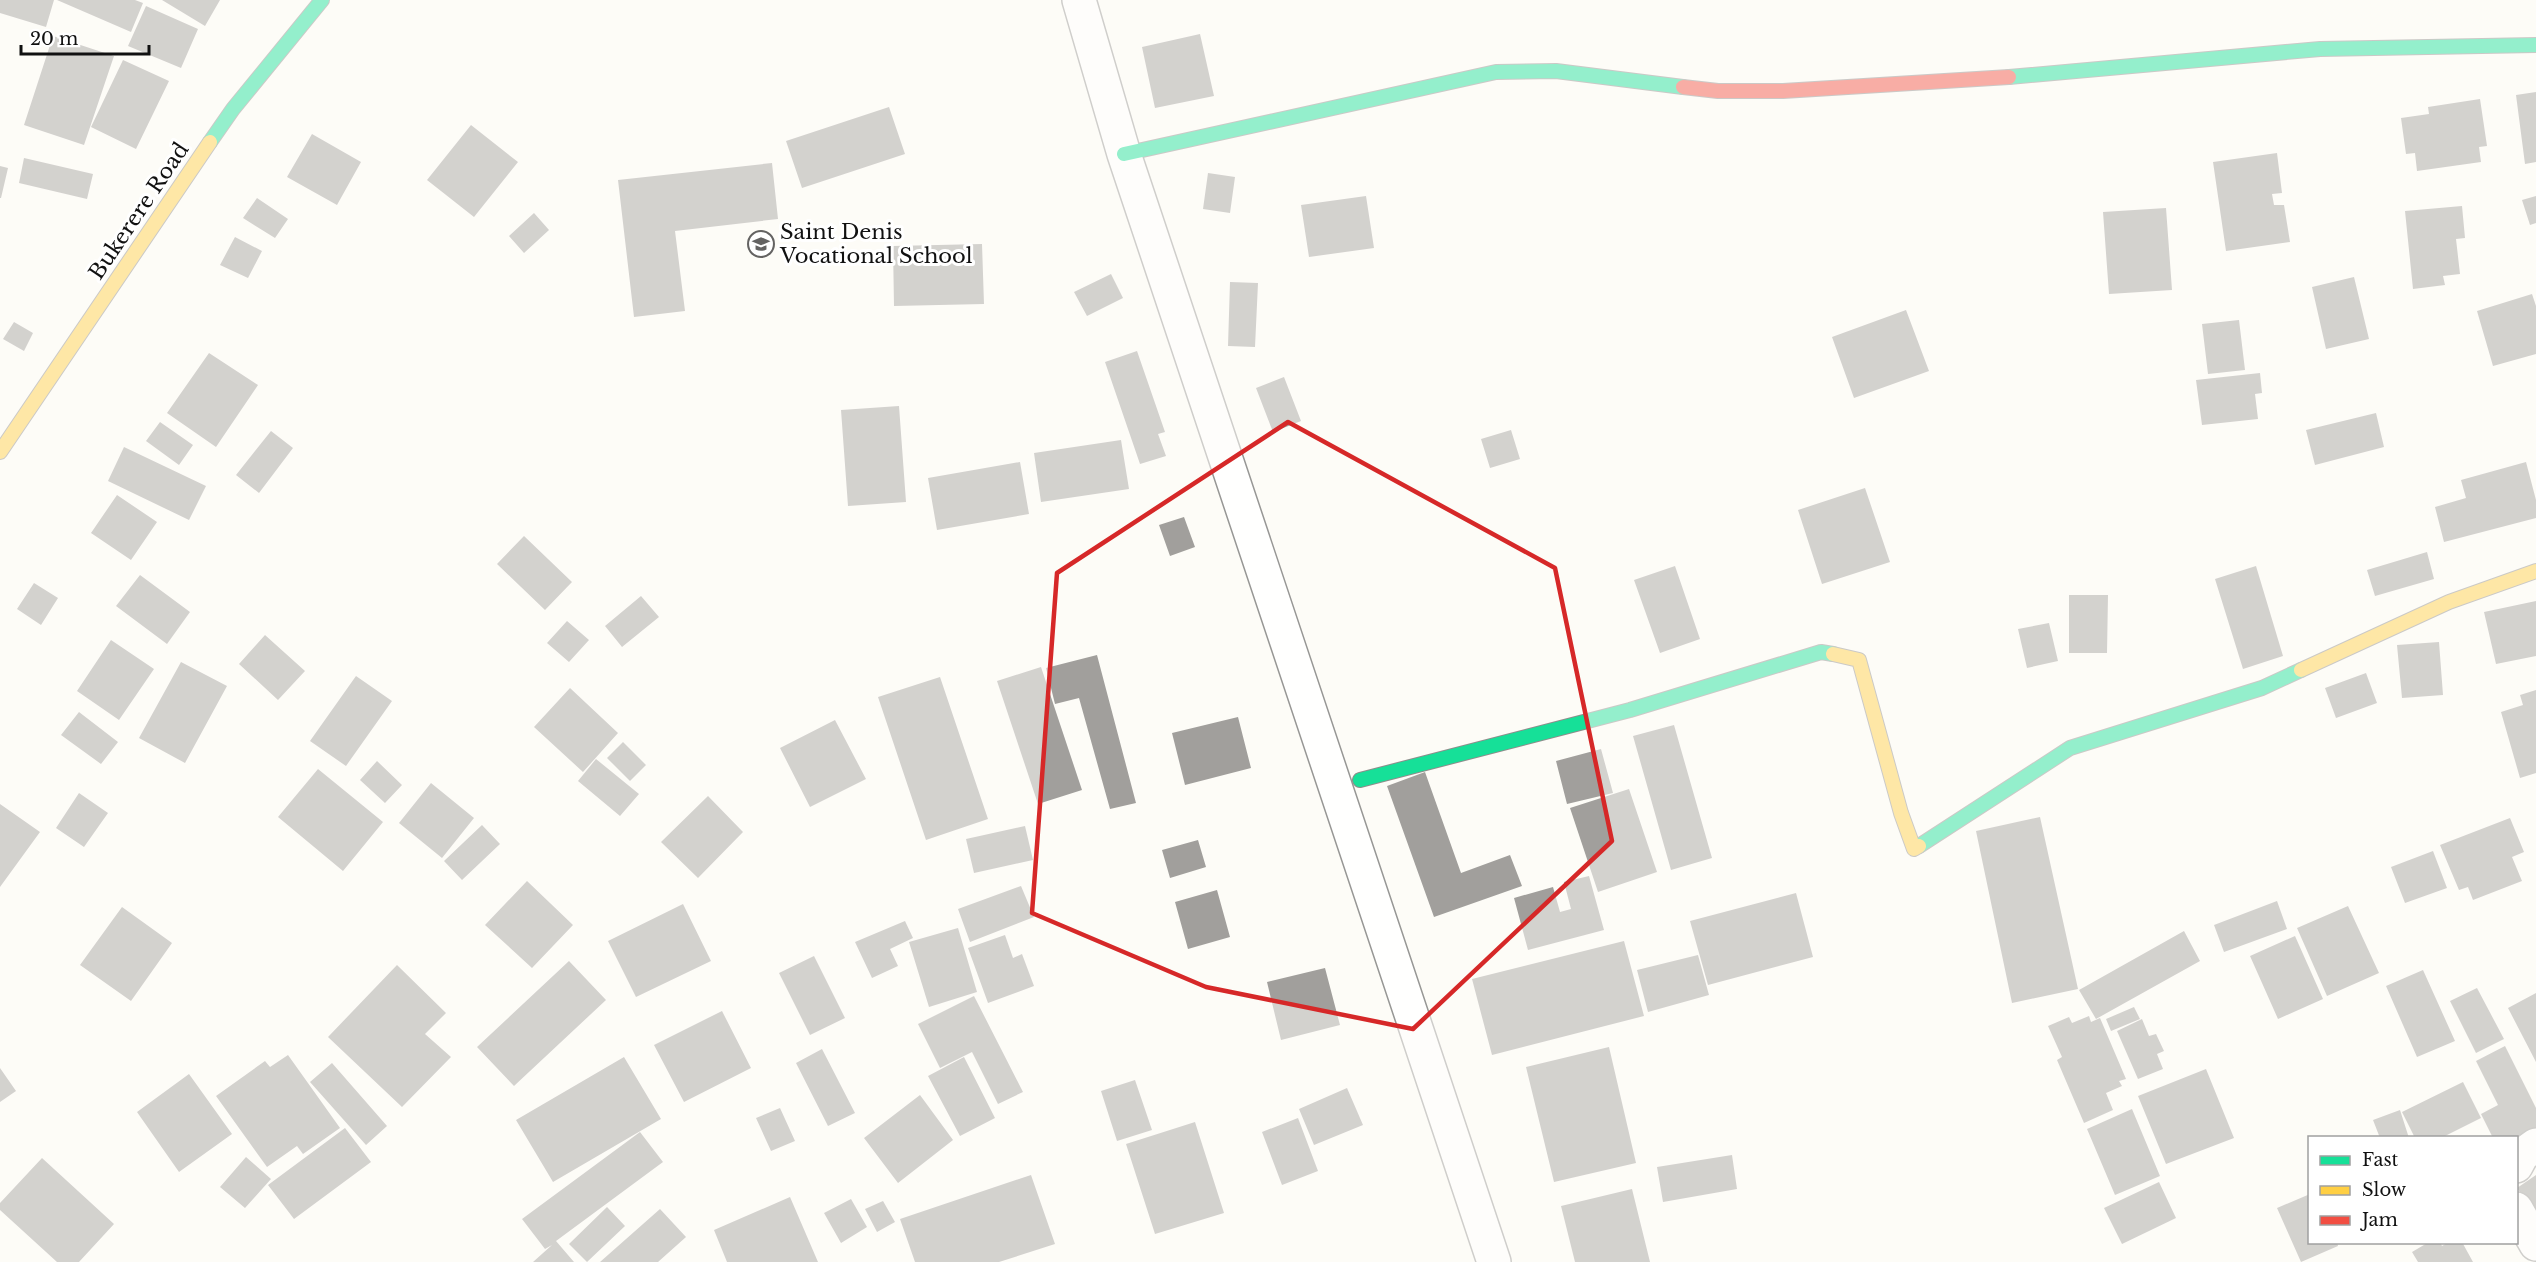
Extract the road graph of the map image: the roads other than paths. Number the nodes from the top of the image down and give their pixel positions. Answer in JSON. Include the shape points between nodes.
{"nodes":[{"id":1,"x":322,"y":0,"type":"edge"},
{"id":2,"x":1078,"y":0,"type":"edge"},
{"id":3,"x":2536,"y":45,"type":"edge"},
{"id":4,"x":1124,"y":154,"type":"junction"},
{"id":5,"x":0,"y":452,"type":"edge"},
{"id":6,"x":2536,"y":571,"type":"edge"},
{"id":7,"x":1360,"y":780,"type":"dead end"},
{"id":8,"x":2536,"y":1145,"type":"edge"},
{"id":9,"x":2518,"y":1164,"type":"edge"},
{"id":10,"x":2518,"y":1211,"type":"edge"},
{"id":11,"x":2536,"y":1244,"type":"edge"},
{"id":12,"x":1494,"y":1262,"type":"edge"}],
"edges":[{"from":1,"to":5,"type":"street","name":"Bukerere Road","via":[[233,109]]},
{"from":2,"to":4,"type":"street"},
{"from":3,"to":4,"type":"street","via":[[2320,49],[2013,77],[1784,91],[1718,91],[1556,71],[1496,72]]},
{"from":4,"to":12,"type":"street"},
{"from":6,"to":7,"type":"street","via":[[2449,602],[2262,688],[2070,748],[1914,849],[1859,660],[1821,652],[1630,710]]},
{"from":8,"to":9,"type":"street","via":[[2522,1155]]},
{"from":10,"to":11,"type":"street"}]}
